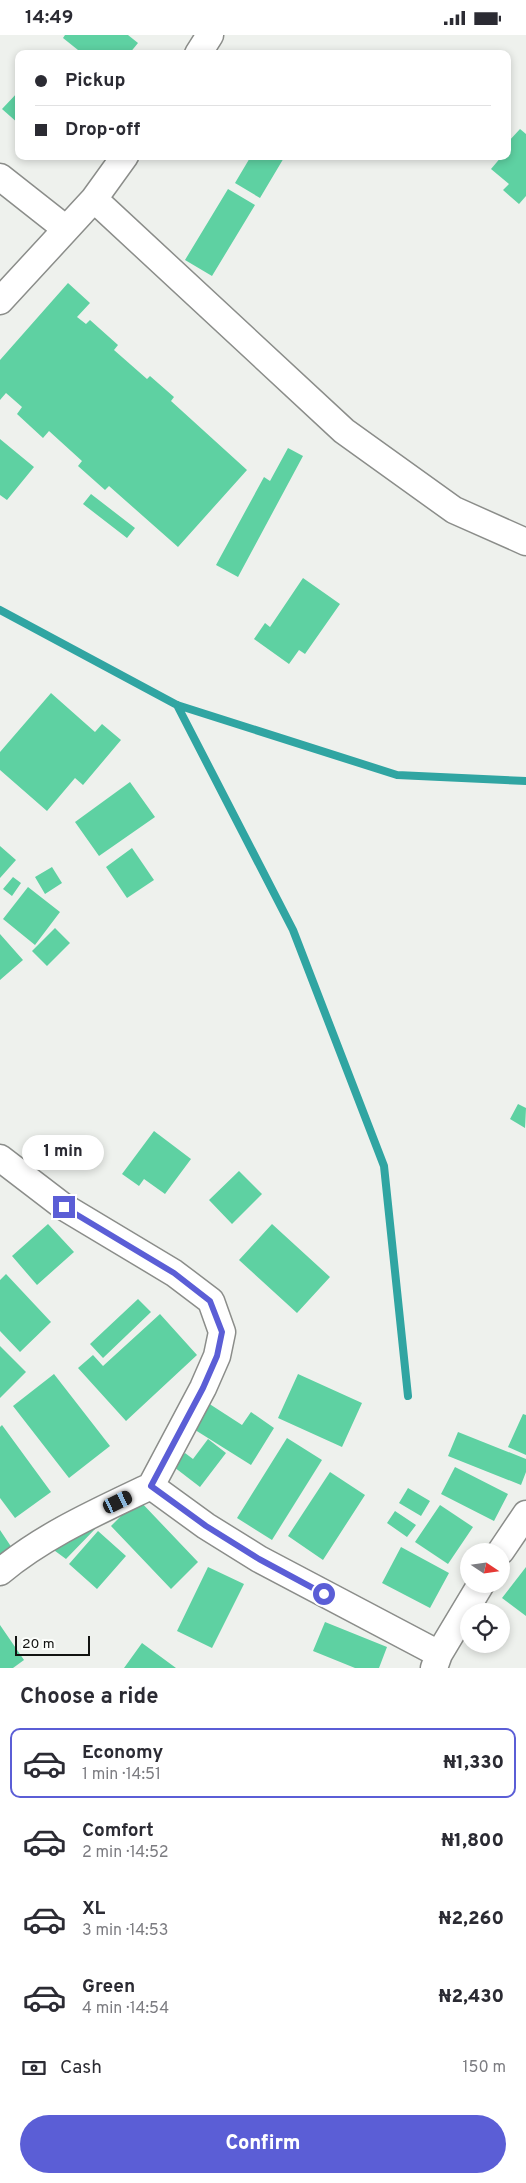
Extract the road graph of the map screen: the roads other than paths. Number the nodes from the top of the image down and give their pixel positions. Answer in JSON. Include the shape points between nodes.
{"nodes":[{"id":1,"x":210,"y":35,"type":"edge"},
{"id":2,"x":201,"y":50,"type":"edge"},
{"id":3,"x":122,"y":160,"type":"edge"},
{"id":4,"x":0,"y":177,"type":"edge"},
{"id":5,"x":94,"y":199,"type":"junction"},
{"id":6,"x":66,"y":229,"type":"junction"},
{"id":7,"x":0,"y":301,"type":"edge"},
{"id":8,"x":526,"y":542,"type":"edge"},
{"id":9,"x":0,"y":1157,"type":"edge"},
{"id":10,"x":151,"y":1486,"type":"junction"},
{"id":11,"x":526,"y":1514,"type":"edge"},
{"id":12,"x":506,"y":1543,"type":"edge"},
{"id":13,"x":0,"y":1572,"type":"edge"},
{"id":14,"x":476,"y":1593,"type":"edge"},
{"id":15,"x":436,"y":1661,"type":"edge"}],
"edges":[{"from":1,"to":2,"type":"street"},
{"from":3,"to":5,"type":"street"},
{"from":4,"to":6,"type":"street"},
{"from":5,"to":6,"type":"street"},
{"from":5,"to":8,"type":"street","via":[[344,431],[454,511]]},
{"from":6,"to":7,"type":"street"},
{"from":9,"to":10,"type":"street","via":[[64,1207],[174,1273],[210,1301],[222,1332],[217,1356]]},
{"from":10,"to":13,"type":"street","via":[[68,1526]]},
{"from":10,"to":15,"type":"street","via":[[259,1559]]},
{"from":11,"to":12,"type":"street"},
{"from":14,"to":15,"type":"street"}]}
